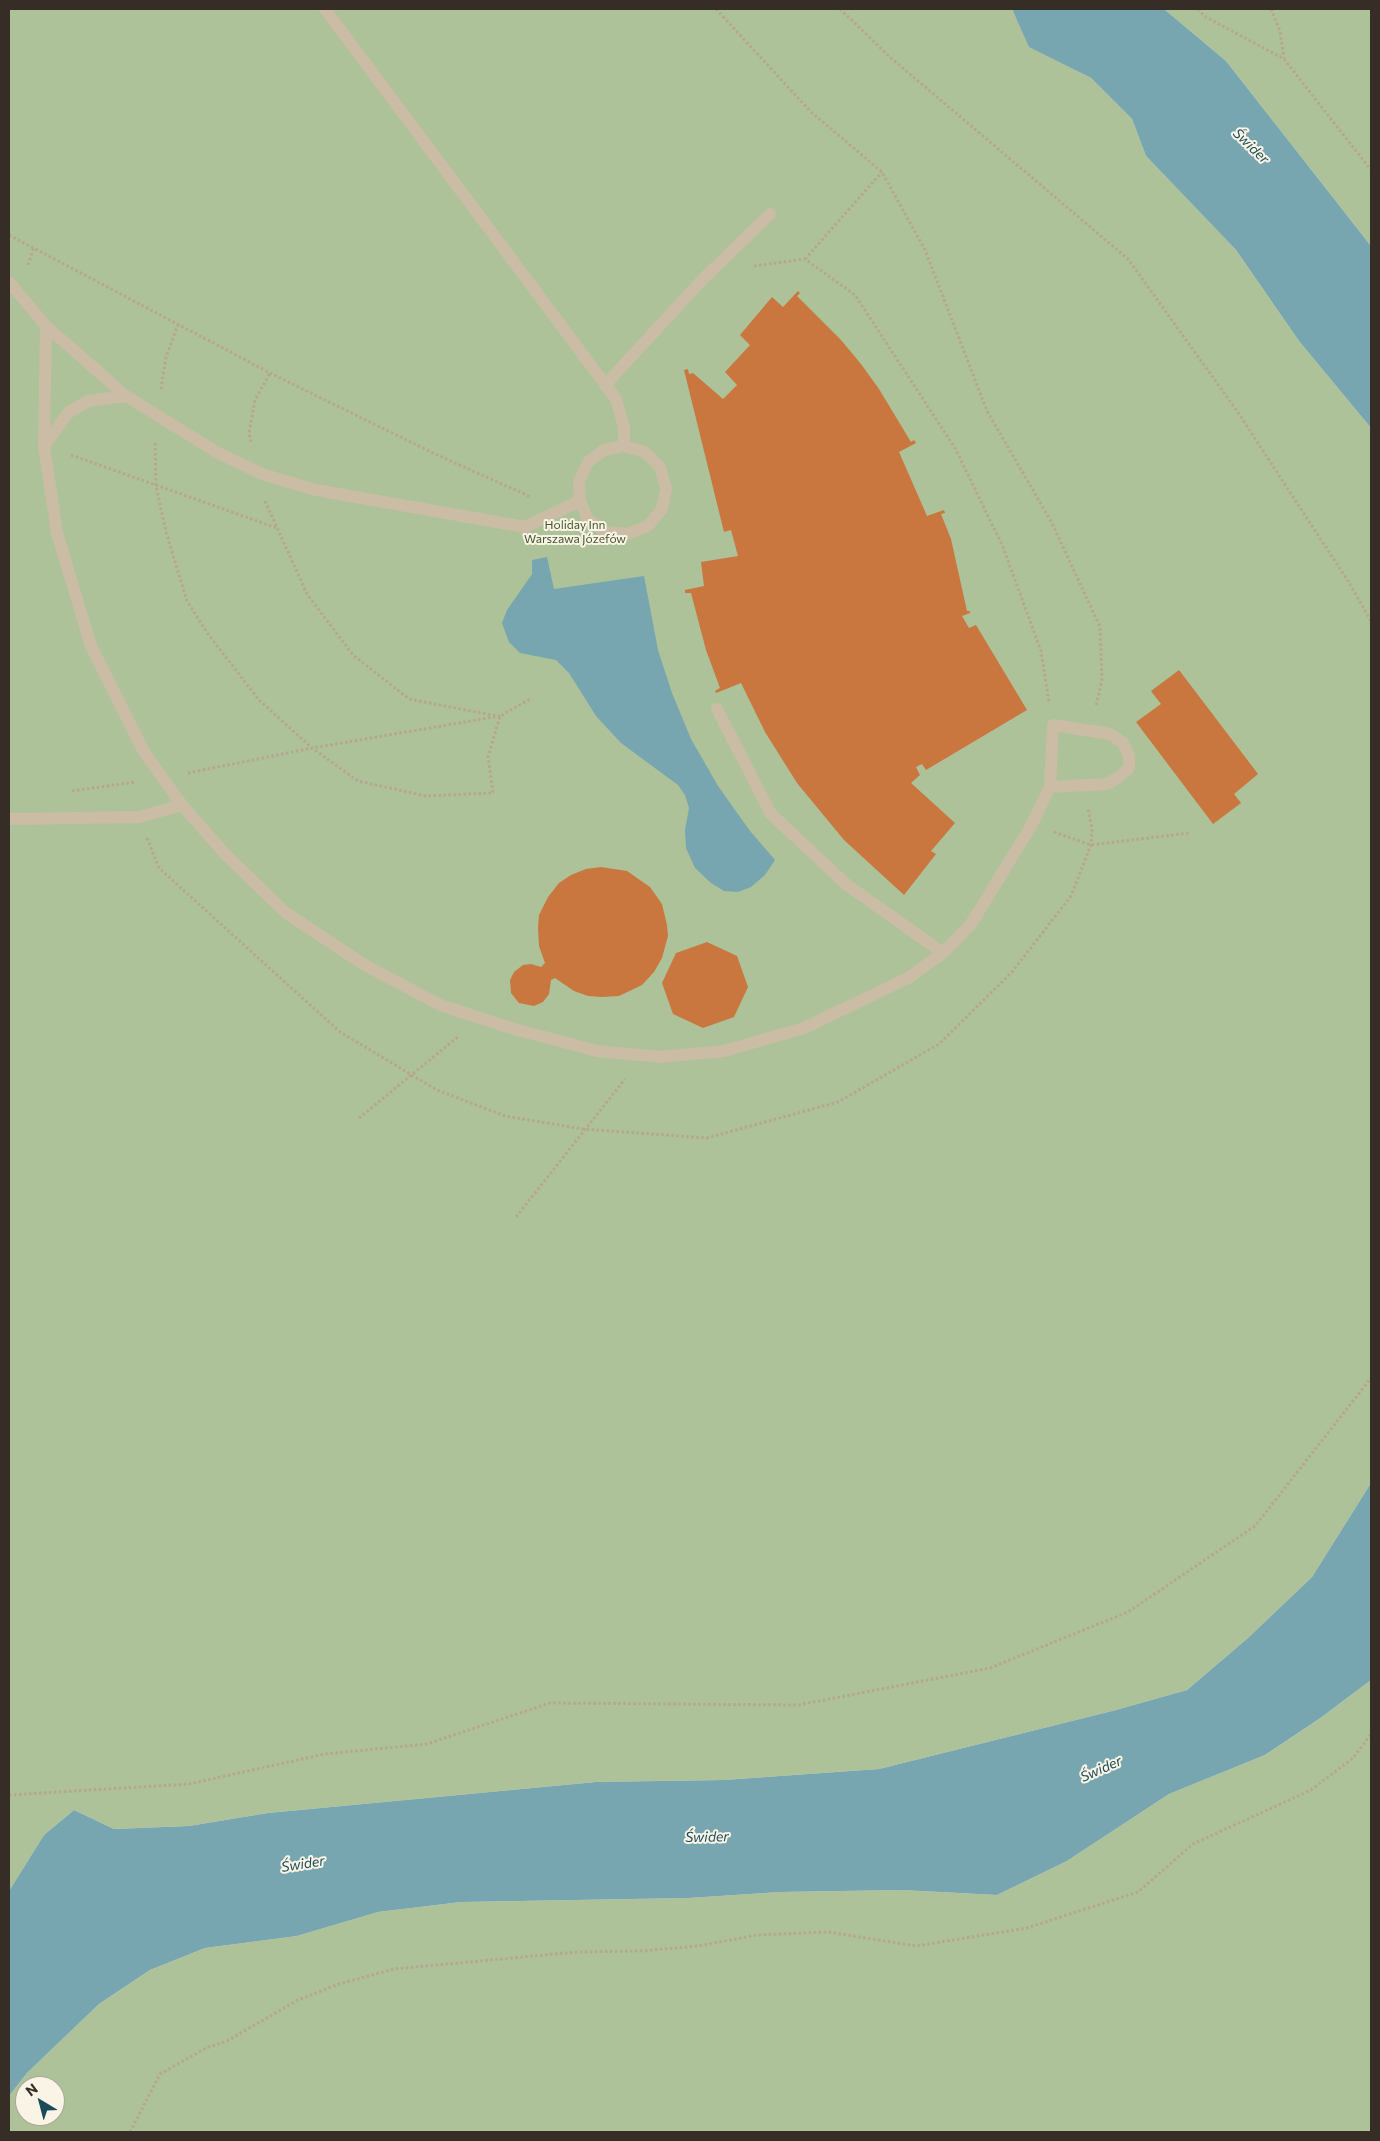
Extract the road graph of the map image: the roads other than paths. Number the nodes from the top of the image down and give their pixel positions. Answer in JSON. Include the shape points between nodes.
{"nodes":[{"id":1,"x":325,"y":9,"type":"edge"},
{"id":2,"x":770,"y":214,"type":"dead end"},
{"id":3,"x":9,"y":282,"type":"edge"},
{"id":4,"x":46,"y":326,"type":"junction"},
{"id":5,"x":605,"y":384,"type":"junction"},
{"id":6,"x":126,"y":396,"type":"junction"},
{"id":7,"x":44,"y":446,"type":"junction"},
{"id":8,"x":624,"y":446,"type":"junction"},
{"id":9,"x":580,"y":501,"type":"junction"},
{"id":10,"x":717,"y":709,"type":"dead end"},
{"id":11,"x":1050,"y":787,"type":"junction"},
{"id":12,"x":182,"y":805,"type":"junction"},
{"id":13,"x":9,"y":819,"type":"edge"},
{"id":14,"x":942,"y":954,"type":"junction"}],
"edges":[{"from":1,"to":5,"type":"lane"},
{"from":2,"to":5,"type":"lane","via":[[701,281]]},
{"from":3,"to":4,"type":"lane"},
{"from":4,"to":6,"type":"lane"},
{"from":4,"to":7,"type":"lane"},
{"from":5,"to":8,"type":"lane","via":[[616,399],[624,426]]},
{"from":6,"to":7,"type":"lane","via":[[88,401],[68,414]]},
{"from":6,"to":9,"type":"lane","via":[[218,453],[256,471],[316,490],[525,527]]},
{"from":7,"to":12,"type":"lane","via":[[57,533],[91,646],[144,752]]},
{"from":8,"to":9,"type":"lane","via":[[604,450],[588,462],[579,481]]},
{"from":8,"to":9,"type":"lane","via":[[645,452],[660,467],[666,488],[662,510],[648,526],[628,534],[606,532],[588,520]]},
{"from":10,"to":14,"type":"lane","via":[[771,814],[846,885]]},
{"from":11,"to":11,"type":"lane","via":[[1053,725],[1110,734],[1122,743],[1129,756],[1128,768],[1107,784]]},
{"from":11,"to":14,"type":"lane","via":[[1031,826],[971,924]]},
{"from":12,"to":13,"type":"lane","via":[[139,817]]},
{"from":12,"to":14,"type":"lane","via":[[226,856],[286,913],[363,964],[440,1005],[597,1051],[660,1057],[724,1051],[804,1028],[908,978]]}]}
